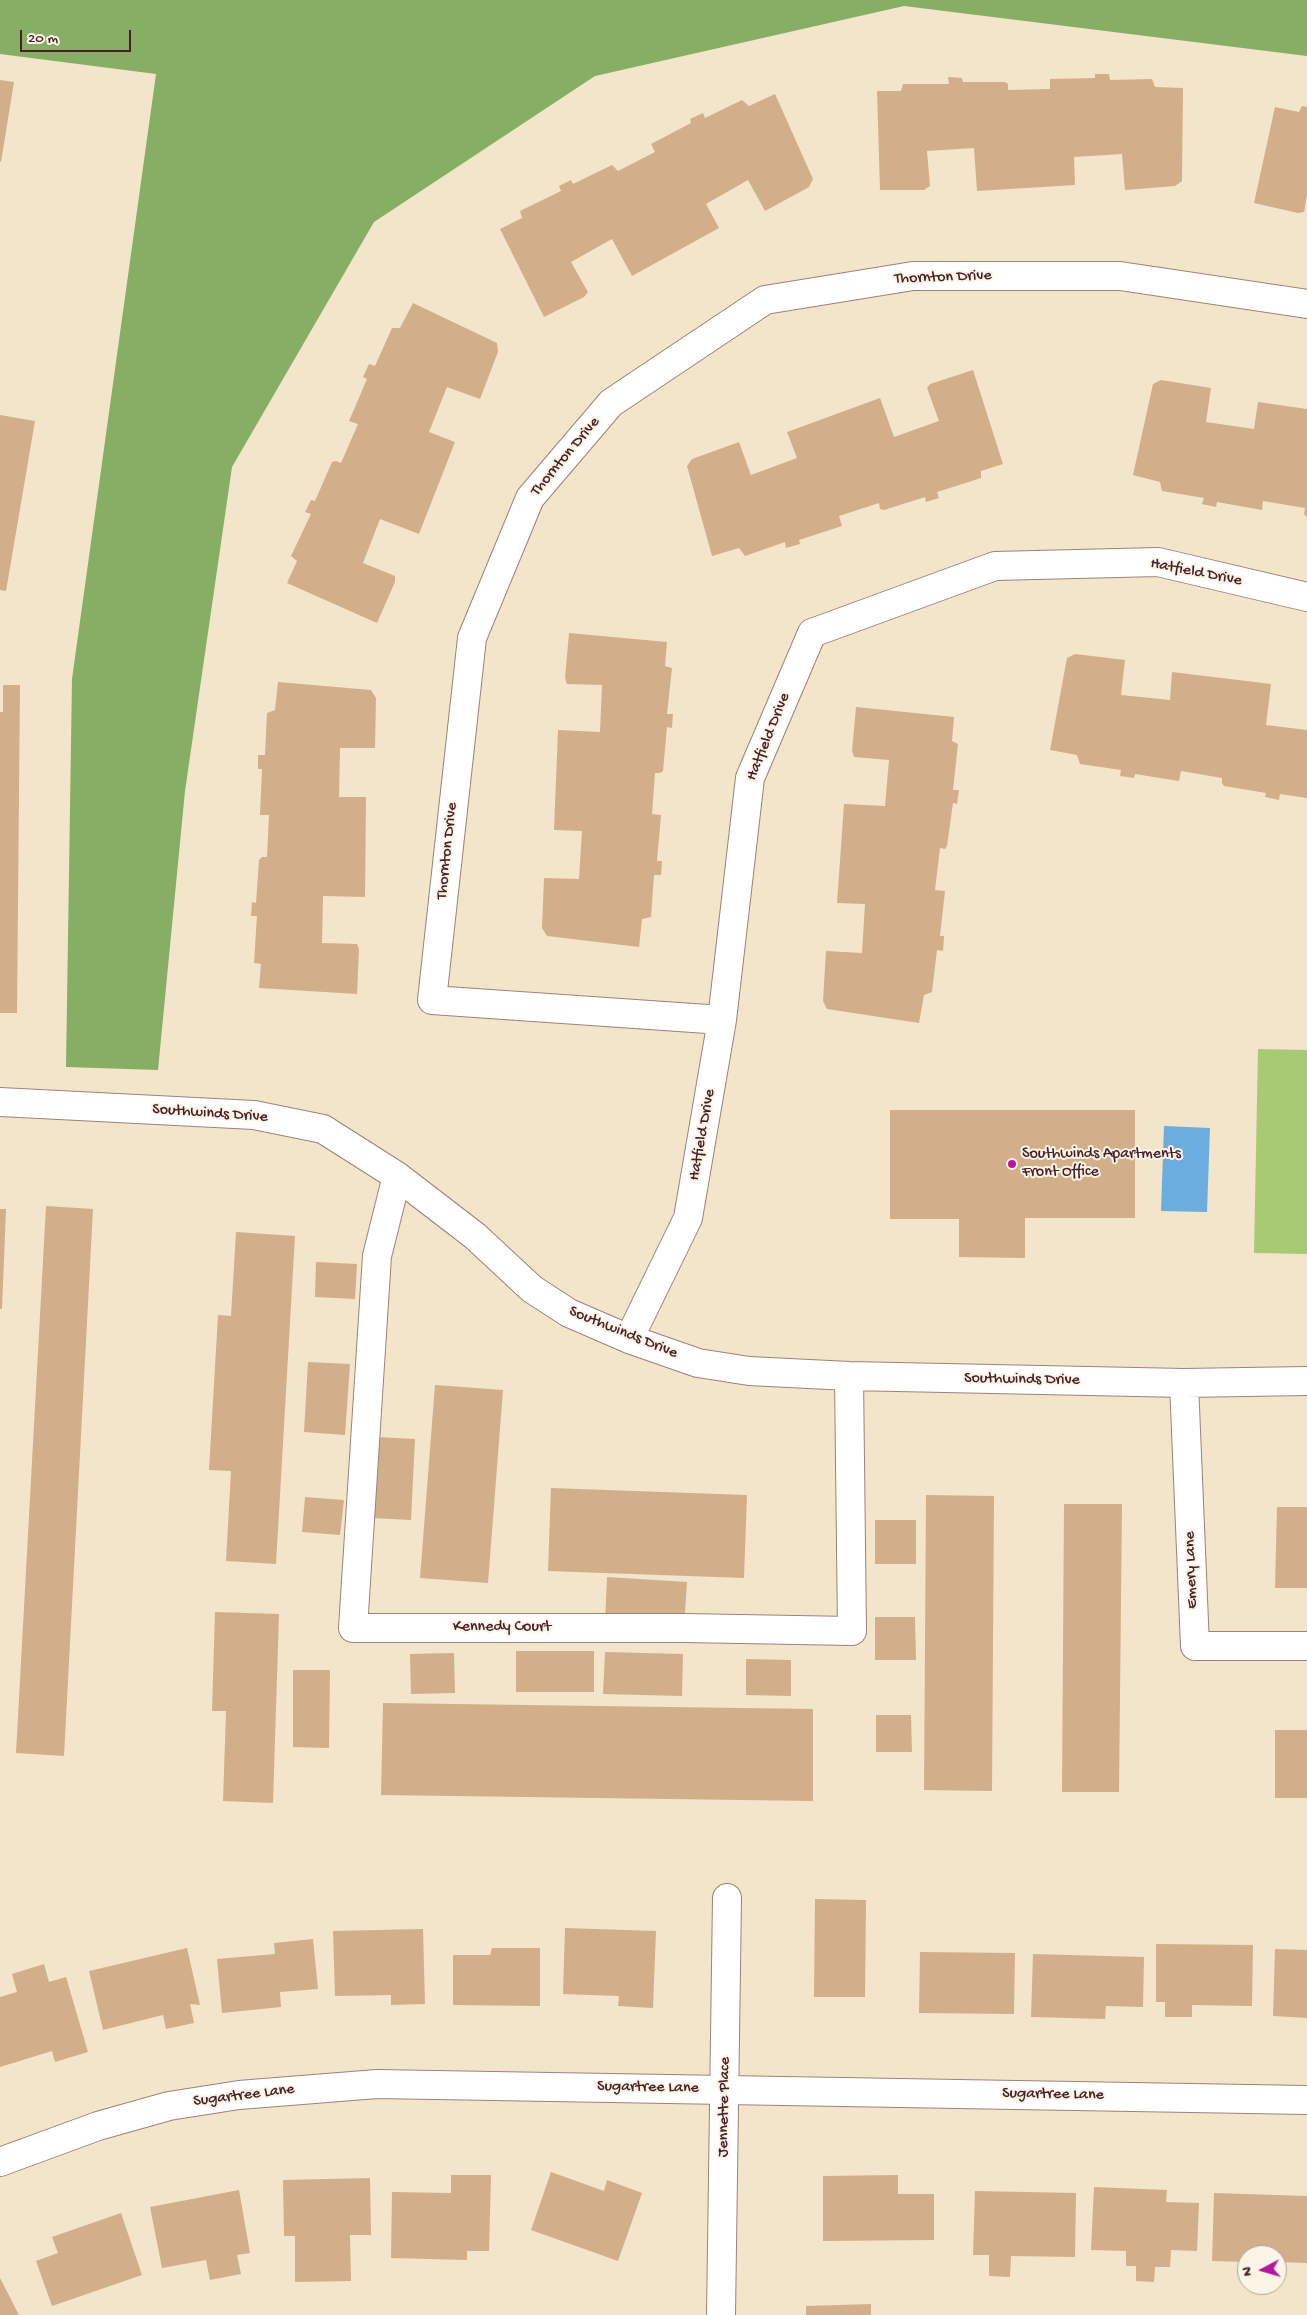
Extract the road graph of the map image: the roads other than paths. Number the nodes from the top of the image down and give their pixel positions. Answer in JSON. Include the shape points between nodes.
{"nodes":[{"id":1,"x":1307,"y":304,"type":"edge"},
{"id":2,"x":1307,"y":597,"type":"edge"},
{"id":3,"x":722,"y":1020,"type":"junction"},
{"id":4,"x":0,"y":1102,"type":"edge"},
{"id":5,"x":397,"y":1176,"type":"junction"},
{"id":6,"x":629,"y":1339,"type":"junction"},
{"id":7,"x":849,"y":1376,"type":"junction"},
{"id":8,"x":1307,"y":1381,"type":"edge"},
{"id":9,"x":1184,"y":1383,"type":"junction"},
{"id":10,"x":1307,"y":1646,"type":"edge"},
{"id":11,"x":727,"y":1898,"type":"dead end"},
{"id":12,"x":726,"y":2089,"type":"junction"},
{"id":13,"x":1307,"y":2100,"type":"edge"},
{"id":14,"x":0,"y":2162,"type":"edge"},
{"id":15,"x":721,"y":2315,"type":"edge"}],
"edges":[{"from":1,"to":3,"type":"street","name":"Thornton Drive","via":[[1120,276],[913,276],[765,300],[611,403],[530,498],[472,638],[432,1000]]},
{"from":2,"to":3,"type":"street","name":"Hatfield Drive","via":[[1158,562],[995,566],[812,633],[750,778]]},
{"from":3,"to":6,"type":"street","name":"Hatfield Drive","via":[[688,1218]]},
{"from":4,"to":5,"type":"street","name":"Southwinds Drive","via":[[254,1114],[322,1129]]},
{"from":5,"to":6,"type":"street","name":"Southwinds Drive","via":[[475,1236],[532,1289],[569,1313]]},
{"from":5,"to":7,"type":"street","name":"Kennedy Court","via":[[378,1256],[353,1628],[852,1630]]},
{"from":6,"to":7,"type":"street","name":"Southwinds Drive","via":[[706,1364],[749,1371]]},
{"from":7,"to":9,"type":"street","name":"Southwinds Drive"},
{"from":8,"to":9,"type":"street","name":"Southwinds Drive"},
{"from":9,"to":10,"type":"street","name":"Emery Lane","via":[[1195,1646]]},
{"from":11,"to":12,"type":"street","name":"Jennette Place"},
{"from":12,"to":13,"type":"street","name":"Sugartree Lane"},
{"from":12,"to":14,"type":"street","name":"Sugartree Lane","via":[[377,2084],[239,2095],[169,2106],[98,2126]]},
{"from":12,"to":15,"type":"street","name":"Jennette Place"}]}
